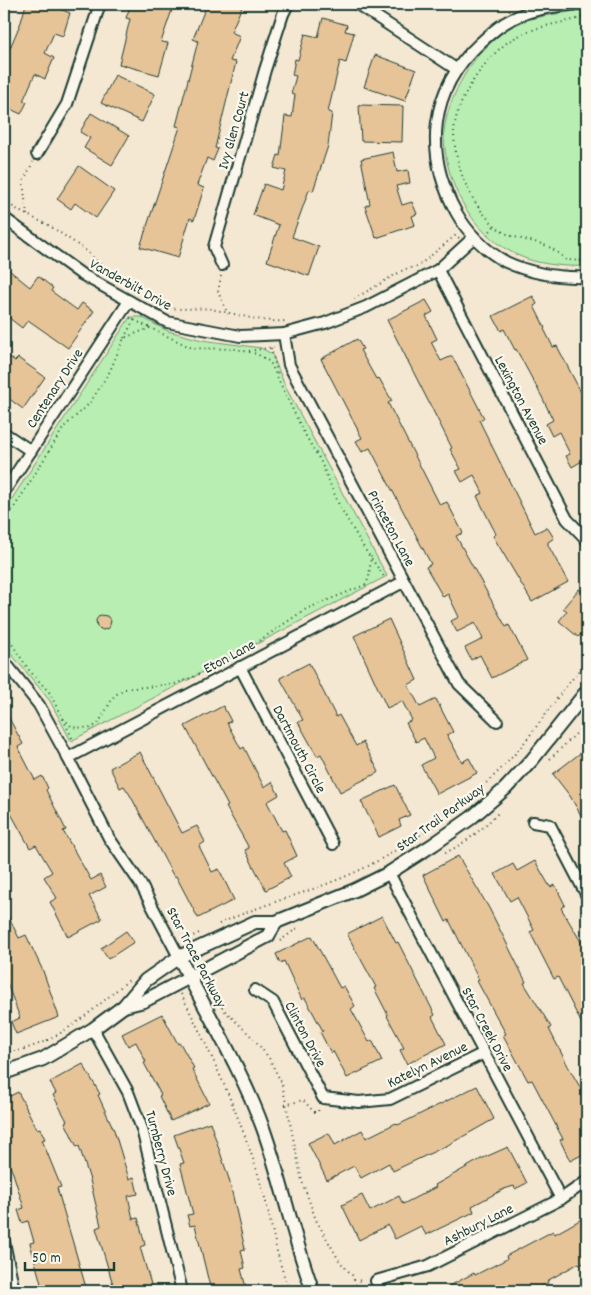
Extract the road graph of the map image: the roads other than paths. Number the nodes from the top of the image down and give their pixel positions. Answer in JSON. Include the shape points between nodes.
{"nodes":[{"id":1,"x":100,"y":4,"type":"edge"},
{"id":2,"x":288,"y":4,"type":"edge"},
{"id":3,"x":357,"y":4,"type":"edge"},
{"id":4,"x":572,"y":4,"type":"edge"},
{"id":5,"x":456,"y":69,"type":"junction"},
{"id":6,"x":37,"y":154,"type":"road end"},
{"id":7,"x":4,"y":218,"type":"edge"},
{"id":8,"x":477,"y":240,"type":"junction"},
{"id":9,"x":222,"y":265,"type":"road end"},
{"id":10,"x":438,"y":270,"type":"junction"},
{"id":11,"x":587,"y":277,"type":"edge"},
{"id":12,"x":130,"y":301,"type":"junction"},
{"id":13,"x":284,"y":334,"type":"junction"},
{"id":14,"x":4,"y":433,"type":"edge"},
{"id":15,"x":31,"y":451,"type":"junction"},
{"id":16,"x":4,"y":492,"type":"edge"},
{"id":17,"x":587,"y":540,"type":"edge"},
{"id":18,"x":403,"y":582,"type":"junction"},
{"id":19,"x":4,"y":660,"type":"edge"},
{"id":20,"x":240,"y":667,"type":"junction"},
{"id":21,"x":587,"y":691,"type":"edge"},
{"id":22,"x":497,"y":722,"type":"dead end"},
{"id":23,"x":68,"y":758,"type":"junction"},
{"id":24,"x":533,"y":822,"type":"dead end"},
{"id":25,"x":333,"y":844,"type":"dead end"},
{"id":26,"x":389,"y":872,"type":"junction"},
{"id":27,"x":587,"y":896,"type":"edge"},
{"id":28,"x":276,"y":922,"type":"junction"},
{"id":29,"x":178,"y":957,"type":"junction"},
{"id":30,"x":189,"y":977,"type":"junction"},
{"id":31,"x":255,"y":990,"type":"dead end"},
{"id":32,"x":124,"y":1006,"type":"junction"},
{"id":33,"x":94,"y":1029,"type":"junction"},
{"id":34,"x":484,"y":1053,"type":"junction"},
{"id":35,"x":4,"y":1073,"type":"edge"},
{"id":36,"x":323,"y":1098,"type":"joint"},
{"id":37,"x":587,"y":1181,"type":"edge"},
{"id":38,"x":561,"y":1199,"type":"junction"},
{"id":39,"x":4,"y":1242,"type":"edge"},
{"id":40,"x":376,"y":1281,"type":"dead end"},
{"id":41,"x":14,"y":1291,"type":"edge"},
{"id":42,"x":182,"y":1291,"type":"edge"},
{"id":43,"x":313,"y":1291,"type":"edge"}],
"edges":[{"from":1,"to":6,"type":"street","via":[[67,104]]},
{"from":2,"to":9,"type":"street","name":"Ivy Glen Court","via":[[214,247]]},
{"from":3,"to":5,"type":"street"},
{"from":4,"to":5,"type":"street","via":[[530,11],[508,21]]},
{"from":5,"to":8,"type":"street","via":[[446,88],[437,120],[434,138],[436,161],[450,200]]},
{"from":7,"to":12,"type":"street","name":"Vanderbilt Drive","via":[[81,274]]},
{"from":8,"to":10,"type":"street","name":"Vanderbilt Drive","via":[[465,245]]},
{"from":8,"to":11,"type":"street","via":[[505,261],[521,268],[553,276]]},
{"from":10,"to":13,"type":"street","name":"Vanderbilt Drive","via":[[366,307]]},
{"from":10,"to":17,"type":"street","name":"Lexington Avenue","via":[[567,519]]},
{"from":12,"to":13,"type":"street","name":"Vanderbilt Drive","via":[[167,322],[240,336]]},
{"from":12,"to":15,"type":"street","name":"Centenary Drive"},
{"from":13,"to":18,"type":"street","name":"Princeton Lane","via":[[289,365]]},
{"from":14,"to":15,"type":"street"},
{"from":15,"to":16,"type":"street","name":"Centenary Drive"},
{"from":18,"to":20,"type":"street","name":"Eton Lane"},
{"from":18,"to":22,"type":"street","name":"Princeton Lane","via":[[459,684]]},
{"from":19,"to":23,"type":"street","name":"Star Trace Parkway","via":[[39,705]]},
{"from":20,"to":23,"type":"street","name":"Eton Lane"},
{"from":20,"to":25,"type":"street","name":"Dartmouth Circle"},
{"from":21,"to":26,"type":"street","name":"Star Trail Parkway","via":[[532,760],[490,803],[454,831]]},
{"from":23,"to":29,"type":"street","name":"Star Trace Parkway","via":[[109,838],[140,883]]},
{"from":24,"to":27,"type":"street","via":[[550,825]]},
{"from":26,"to":28,"type":"street","name":"Star Trail Parkway","via":[[355,890]]},
{"from":26,"to":34,"type":"street","name":"Star Creek Drive"},
{"from":28,"to":29,"type":"street","name":"Star Trail Parkway","via":[[255,922]]},
{"from":28,"to":30,"type":"street","name":"Star Trail Parkway","via":[[268,936]]},
{"from":29,"to":30,"type":"street","name":"Star Trace Parkway"},
{"from":29,"to":32,"type":"street","name":"Star Trail Parkway","via":[[146,980]]},
{"from":30,"to":32,"type":"street","name":"Star Trail Parkway","via":[[144,1001]]},
{"from":30,"to":43,"type":"street","name":"Star Trace Parkway","via":[[263,1127],[300,1257]]},
{"from":31,"to":36,"type":"street","name":"Clinton Drive","via":[[273,1002]]},
{"from":32,"to":33,"type":"street","name":"Star Trail Parkway"},
{"from":33,"to":35,"type":"street","name":"Star Trail Parkway","via":[[43,1059]]},
{"from":33,"to":42,"type":"street","name":"Turnberry Drive","via":[[128,1092],[142,1129]]},
{"from":34,"to":36,"type":"street","name":"Katelyn Avenue","via":[[390,1099],[359,1102]]},
{"from":34,"to":38,"type":"street","name":"Star Creek Drive"},
{"from":37,"to":38,"type":"street","name":"Ashbury Lane"},
{"from":38,"to":40,"type":"street","name":"Ashbury Lane","via":[[428,1266]]},
{"from":39,"to":41,"type":"street"}]}
